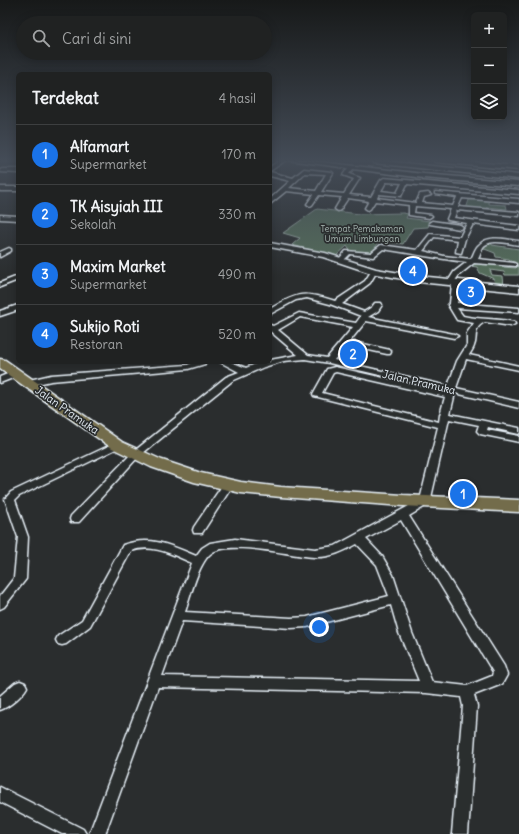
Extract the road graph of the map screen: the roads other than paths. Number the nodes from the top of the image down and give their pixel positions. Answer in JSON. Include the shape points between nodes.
{"nodes":[{"id":1,"x":313,"y":199,"type":"edge"},
{"id":2,"x":345,"y":199,"type":"edge"},
{"id":3,"x":363,"y":199,"type":"edge"},
{"id":4,"x":421,"y":199,"type":"edge"},
{"id":5,"x":459,"y":199,"type":"edge"},
{"id":6,"x":494,"y":199,"type":"edge"},
{"id":7,"x":372,"y":200,"type":"junction"},
{"id":8,"x":519,"y":201,"type":"edge"},
{"id":9,"x":396,"y":203,"type":"junction"},
{"id":10,"x":310,"y":204,"type":"dead end"},
{"id":11,"x":415,"y":205,"type":"junction"},
{"id":12,"x":368,"y":208,"type":"dead end"},
{"id":13,"x":455,"y":208,"type":"junction"},
{"id":14,"x":338,"y":209,"type":"dead end"},
{"id":15,"x":393,"y":210,"type":"dead end"},
{"id":16,"x":519,"y":214,"type":"edge"},
{"id":17,"x":429,"y":216,"type":"dead end"},
{"id":18,"x":3,"y":218,"type":"edge"},
{"id":19,"x":16,"y":218,"type":"edge"},
{"id":20,"x":0,"y":222,"type":"edge"},
{"id":21,"x":432,"y":223,"type":"dead end"},
{"id":22,"x":519,"y":228,"type":"edge"},
{"id":23,"x":436,"y":230,"type":"dead end"},
{"id":24,"x":466,"y":231,"type":"junction"},
{"id":25,"x":519,"y":243,"type":"edge"},
{"id":26,"x":272,"y":244,"type":"edge"},
{"id":27,"x":9,"y":250,"type":"dead end"},
{"id":28,"x":420,"y":252,"type":"junction"},
{"id":29,"x":459,"y":252,"type":"dead end"},
{"id":30,"x":0,"y":255,"type":"edge"},
{"id":31,"x":341,"y":260,"type":"junction"},
{"id":32,"x":471,"y":262,"type":"junction"},
{"id":33,"x":514,"y":265,"type":"dead end"},
{"id":34,"x":374,"y":270,"type":"junction"},
{"id":35,"x":16,"y":279,"type":"edge"},
{"id":36,"x":453,"y":284,"type":"junction"},
{"id":37,"x":0,"y":285,"type":"edge"},
{"id":38,"x":519,"y":289,"type":"edge"},
{"id":39,"x":378,"y":304,"type":"dead end"},
{"id":40,"x":335,"y":305,"type":"junction"},
{"id":41,"x":452,"y":306,"type":"junction"},
{"id":42,"x":16,"y":308,"type":"edge"},
{"id":43,"x":519,"y":310,"type":"edge"},
{"id":44,"x":272,"y":311,"type":"edge"},
{"id":45,"x":0,"y":314,"type":"edge"},
{"id":46,"x":364,"y":317,"type":"junction"},
{"id":47,"x":479,"y":322,"type":"junction"},
{"id":48,"x":511,"y":324,"type":"dead end"},
{"id":49,"x":358,"y":326,"type":"junction"},
{"id":50,"x":272,"y":328,"type":"edge"},
{"id":51,"x":272,"y":329,"type":"edge"},
{"id":52,"x":454,"y":336,"type":"dead end"},
{"id":53,"x":345,"y":342,"type":"junction"},
{"id":54,"x":387,"y":352,"type":"dead end"},
{"id":55,"x":464,"y":356,"type":"junction"},
{"id":56,"x":305,"y":357,"type":"junction"},
{"id":57,"x":329,"y":360,"type":"junction"},
{"id":58,"x":0,"y":363,"type":"edge"},
{"id":59,"x":272,"y":363,"type":"edge"},
{"id":60,"x":196,"y":364,"type":"edge"},
{"id":61,"x":229,"y":364,"type":"edge"},
{"id":62,"x":268,"y":364,"type":"edge"},
{"id":63,"x":519,"y":368,"type":"edge"},
{"id":64,"x":245,"y":371,"type":"junction"},
{"id":65,"x":22,"y":379,"type":"junction"},
{"id":66,"x":0,"y":380,"type":"edge"},
{"id":67,"x":450,"y":392,"type":"junction"},
{"id":68,"x":519,"y":405,"type":"edge"},
{"id":69,"x":444,"y":415,"type":"junction"},
{"id":70,"x":484,"y":424,"type":"junction"},
{"id":71,"x":442,"y":425,"type":"junction"},
{"id":72,"x":519,"y":431,"type":"edge"},
{"id":73,"x":519,"y":439,"type":"edge"},
{"id":74,"x":116,"y":445,"type":"junction"},
{"id":75,"x":135,"y":455,"type":"junction"},
{"id":76,"x":228,"y":485,"type":"junction"},
{"id":77,"x":425,"y":502,"type":"junction"},
{"id":78,"x":519,"y":506,"type":"edge"},
{"id":79,"x":403,"y":514,"type":"junction"},
{"id":80,"x":75,"y":519,"type":"dead end"},
{"id":81,"x":198,"y":530,"type":"dead end"},
{"id":82,"x":359,"y":539,"type":"junction"},
{"id":83,"x":198,"y":561,"type":"junction"},
{"id":84,"x":395,"y":599,"type":"junction"},
{"id":85,"x":0,"y":604,"type":"edge"},
{"id":86,"x":179,"y":616,"type":"junction"},
{"id":87,"x":62,"y":640,"type":"dead end"},
{"id":88,"x":154,"y":681,"type":"junction"},
{"id":89,"x":20,"y":687,"type":"dead end"},
{"id":90,"x":426,"y":687,"type":"junction"},
{"id":91,"x":467,"y":692,"type":"junction"},
{"id":92,"x":0,"y":704,"type":"edge"},
{"id":93,"x":0,"y":794,"type":"edge"},
{"id":94,"x":78,"y":834,"type":"edge"},
{"id":95,"x":97,"y":834,"type":"edge"},
{"id":96,"x":460,"y":834,"type":"edge"}],
"edges":[{"from":1,"to":10,"type":"street"},
{"from":2,"to":14,"type":"street"},
{"from":3,"to":7,"type":"street"},
{"from":4,"to":11,"type":"street"},
{"from":5,"to":13,"type":"street"},
{"from":6,"to":8,"type":"street"},
{"from":7,"to":9,"type":"street"},
{"from":7,"to":12,"type":"street"},
{"from":9,"to":11,"type":"street"},
{"from":9,"to":15,"type":"street"},
{"from":11,"to":13,"type":"street"},
{"from":11,"to":17,"type":"street","via":[[411,214]]},
{"from":13,"to":16,"type":"street"},
{"from":13,"to":24,"type":"street","via":[[450,219]]},
{"from":18,"to":19,"type":"street"},
{"from":18,"to":20,"type":"street"},
{"from":21,"to":24,"type":"street"},
{"from":22,"to":24,"type":"street"},
{"from":23,"to":24,"type":"street"},
{"from":24,"to":28,"type":"street","via":[[432,235]]},
{"from":24,"to":29,"type":"street"},
{"from":25,"to":32,"type":"street","via":[[487,242],[477,250],[476,257]]},
{"from":26,"to":31,"type":"street"},
{"from":27,"to":30,"type":"street"},
{"from":28,"to":31,"type":"street","via":[[381,247],[373,255],[348,252]]},
{"from":28,"to":32,"type":"street","via":[[434,257]]},
{"from":31,"to":34,"type":"street"},
{"from":32,"to":33,"type":"street"},
{"from":32,"to":36,"type":"street","via":[[452,278]]},
{"from":34,"to":36,"type":"street"},
{"from":34,"to":40,"type":"street","via":[[368,282]]},
{"from":35,"to":37,"type":"street"},
{"from":36,"to":38,"type":"street"},
{"from":36,"to":41,"type":"street"},
{"from":39,"to":46,"type":"street"},
{"from":40,"to":44,"type":"street","via":[[302,296]]},
{"from":40,"to":46,"type":"street"},
{"from":41,"to":43,"type":"street"},
{"from":41,"to":47,"type":"street","via":[[460,318]]},
{"from":42,"to":45,"type":"street"},
{"from":46,"to":49,"type":"street"},
{"from":46,"to":52,"type":"street"},
{"from":47,"to":48,"type":"street","via":[[484,320]]},
{"from":47,"to":55,"type":"street","via":[[471,333],[471,345]]},
{"from":49,"to":50,"type":"street","via":[[299,315]]},
{"from":49,"to":53,"type":"street"},
{"from":51,"to":56,"type":"street"},
{"from":53,"to":54,"type":"street"},
{"from":53,"to":57,"type":"street"},
{"from":55,"to":63,"type":"street"},
{"from":55,"to":67,"type":"street"},
{"from":56,"to":57,"type":"street","name":"Jalan Pramuka"},
{"from":56,"to":59,"type":"street","name":"Jalan Pramuka"},
{"from":57,"to":67,"type":"street","name":"Jalan Pramuka"},
{"from":58,"to":65,"type":"main road","name":"Jalan Pramuka"},
{"from":60,"to":65,"type":"street","via":[[188,367]]},
{"from":61,"to":64,"type":"street"},
{"from":62,"to":64,"type":"street","name":"Jalan Pramuka"},
{"from":64,"to":75,"type":"street","name":"Jalan Pramuka","via":[[229,379]]},
{"from":65,"to":66,"type":"street"},
{"from":65,"to":74,"type":"main road","name":"Jalan Pramuka"},
{"from":67,"to":68,"type":"street","name":"Jalan Pramuka"},
{"from":67,"to":69,"type":"street"},
{"from":67,"to":71,"type":"street","via":[[335,369],[330,371],[317,394]]},
{"from":69,"to":70,"type":"street"},
{"from":69,"to":71,"type":"street"},
{"from":70,"to":72,"type":"street"},
{"from":70,"to":73,"type":"street","via":[[483,432]]},
{"from":71,"to":77,"type":"street"},
{"from":74,"to":75,"type":"main road","name":"Jalan Pramuka"},
{"from":74,"to":85,"type":"street","via":[[15,494],[10,499],[23,537],[20,579]]},
{"from":75,"to":76,"type":"main road","name":"Jalan Pramuka"},
{"from":75,"to":80,"type":"street","name":"Jalan Pramuka"},
{"from":76,"to":77,"type":"main road","name":"Jalan Pramuka"},
{"from":76,"to":81,"type":"street"},
{"from":77,"to":78,"type":"main road","name":"Jalan Pramuka"},
{"from":77,"to":79,"type":"street"},
{"from":79,"to":82,"type":"street"},
{"from":79,"to":91,"type":"street","via":[[501,674],[497,680]]},
{"from":82,"to":83,"type":"street","via":[[337,550],[315,553],[235,543],[214,546]]},
{"from":82,"to":84,"type":"street","via":[[382,564],[393,586]]},
{"from":83,"to":86,"type":"street"},
{"from":83,"to":87,"type":"street","via":[[146,543],[126,548],[86,623]]},
{"from":84,"to":86,"type":"street","via":[[307,622]]},
{"from":84,"to":90,"type":"street","via":[[409,643],[425,678]]},
{"from":86,"to":88,"type":"street"},
{"from":88,"to":90,"type":"street"},
{"from":88,"to":95,"type":"street"},
{"from":89,"to":92,"type":"street"},
{"from":90,"to":91,"type":"street"},
{"from":91,"to":96,"type":"street","via":[[470,706]]},
{"from":93,"to":94,"type":"street"}]}
